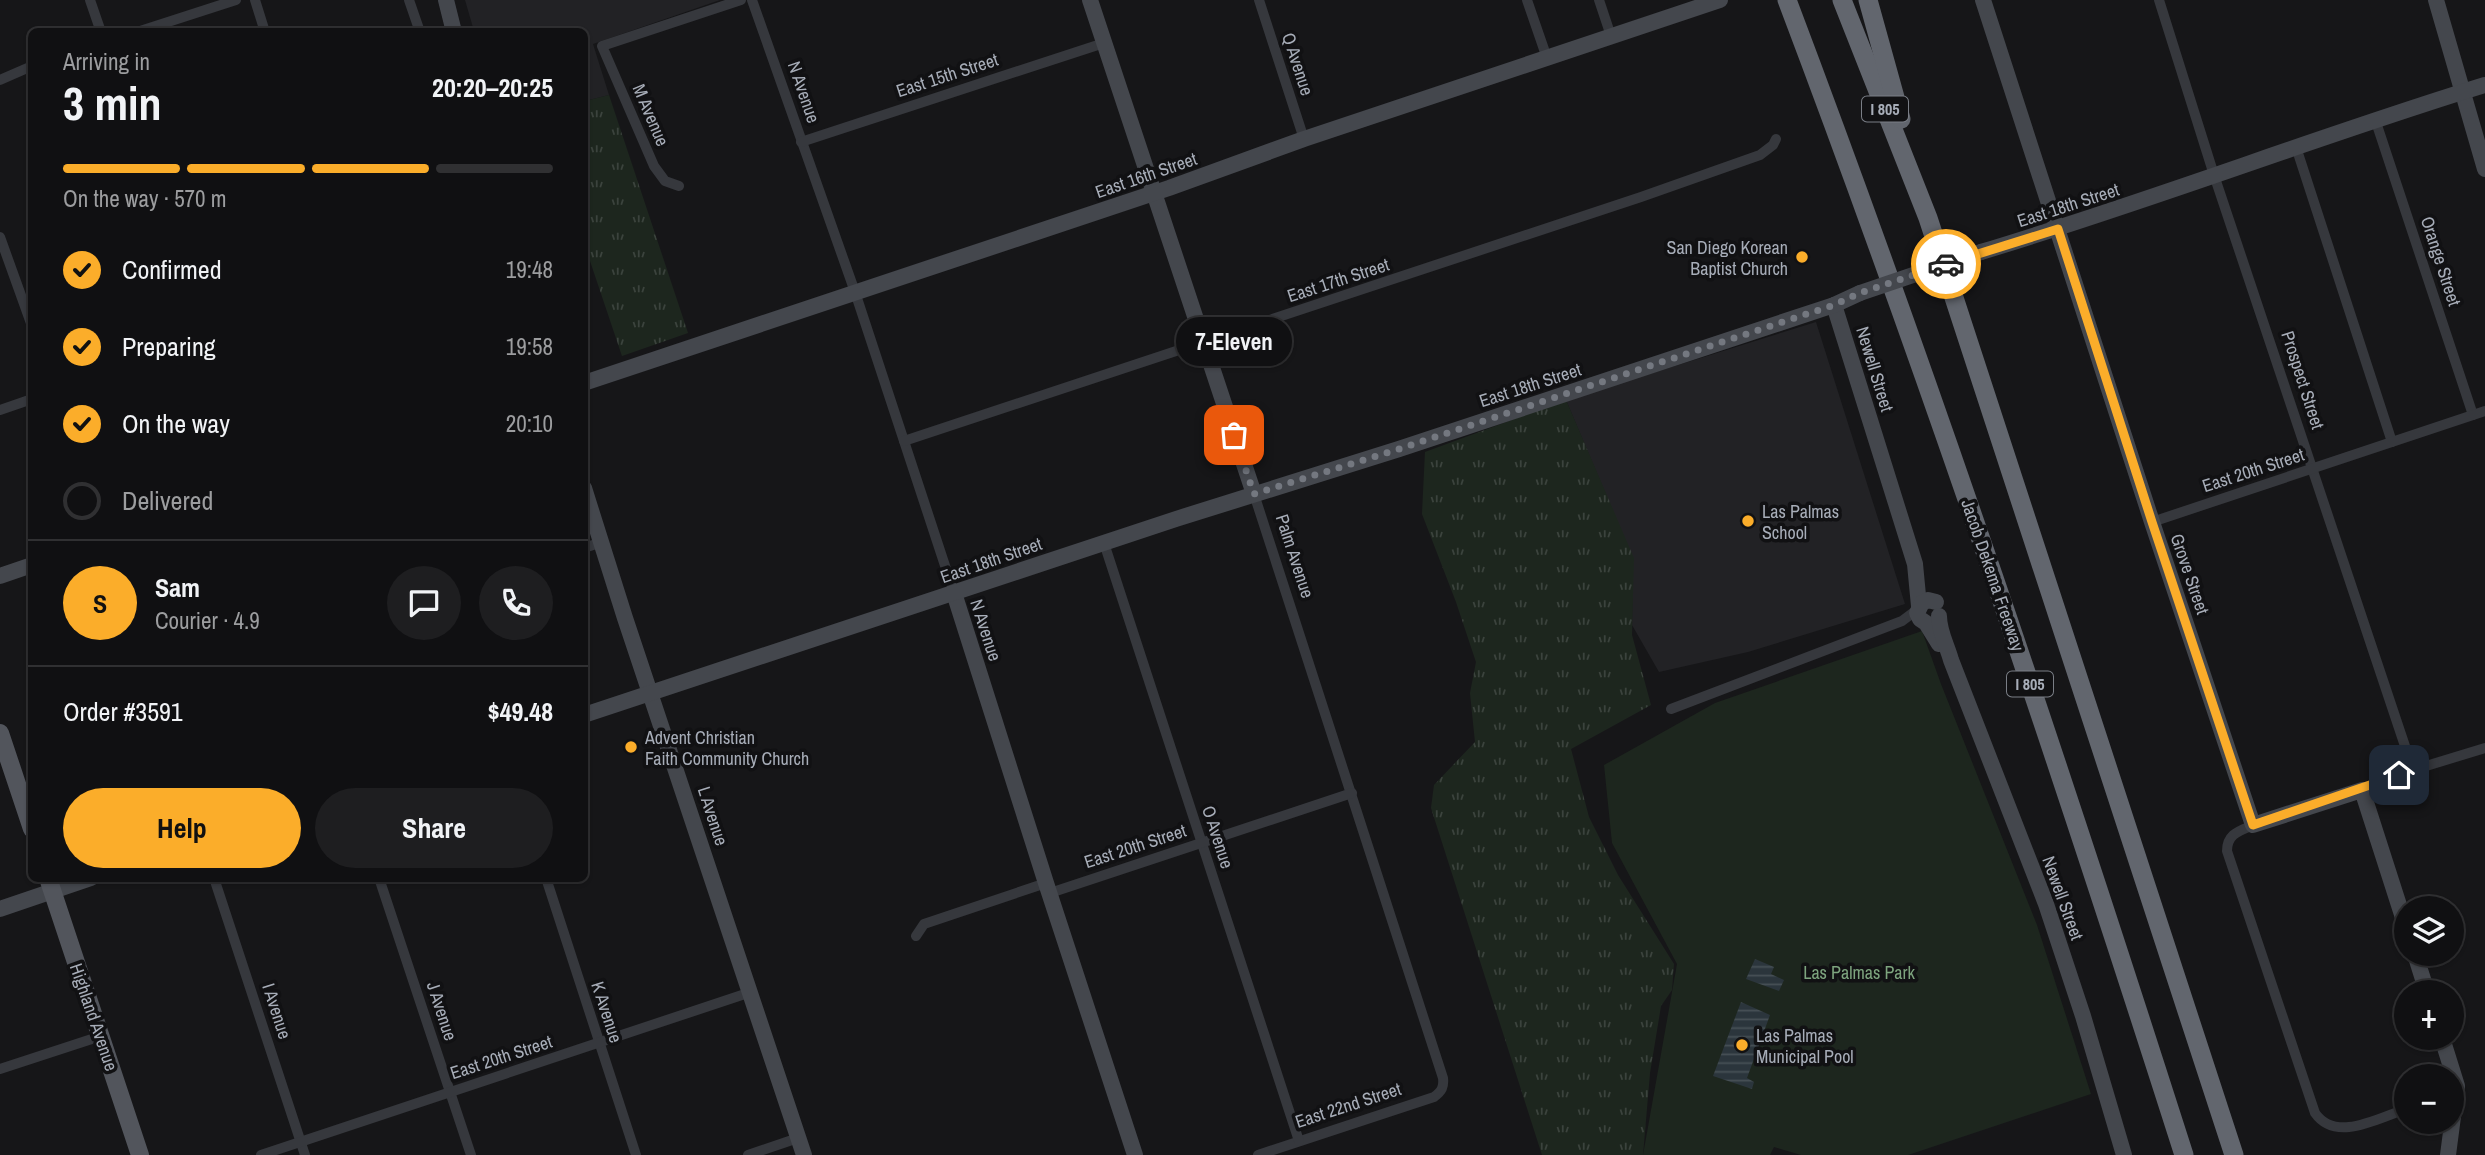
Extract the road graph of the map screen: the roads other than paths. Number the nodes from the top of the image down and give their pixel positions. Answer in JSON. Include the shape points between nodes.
{"nodes":[{"id":1,"x":90,"y":0,"type":"edge"},
{"id":2,"x":236,"y":0,"type":"edge"},
{"id":3,"x":254,"y":0,"type":"edge"},
{"id":4,"x":409,"y":0,"type":"edge"},
{"id":5,"x":446,"y":0,"type":"edge"},
{"id":6,"x":741,"y":0,"type":"edge"},
{"id":7,"x":752,"y":0,"type":"edge"},
{"id":8,"x":1090,"y":0,"type":"edge"},
{"id":9,"x":1259,"y":0,"type":"edge"},
{"id":10,"x":1527,"y":0,"type":"edge"},
{"id":11,"x":1599,"y":0,"type":"edge"},
{"id":12,"x":1720,"y":0,"type":"edge"},
{"id":13,"x":1772,"y":0,"type":"edge"},
{"id":14,"x":1787,"y":0,"type":"edge"},
{"id":15,"x":1842,"y":0,"type":"edge"},
{"id":16,"x":1868,"y":0,"type":"edge"},
{"id":17,"x":1983,"y":0,"type":"edge"},
{"id":18,"x":2159,"y":0,"type":"edge"},
{"id":19,"x":2436,"y":0,"type":"edge"},
{"id":20,"x":100,"y":28,"type":"edge"},
{"id":21,"x":149,"y":28,"type":"edge"},
{"id":22,"x":264,"y":28,"type":"edge"},
{"id":23,"x":419,"y":28,"type":"edge"},
{"id":24,"x":453,"y":28,"type":"edge"},
{"id":25,"x":1611,"y":36,"type":"junction"},
{"id":26,"x":1104,"y":43,"type":"junction"},
{"id":27,"x":1547,"y":58,"type":"junction"},
{"id":28,"x":28,"y":68,"type":"edge"},
{"id":29,"x":0,"y":80,"type":"edge"},
{"id":30,"x":2485,"y":85,"type":"edge"},
{"id":31,"x":2464,"y":92,"type":"junction"},
{"id":32,"x":2375,"y":119,"type":"junction"},
{"id":33,"x":1304,"y":139,"type":"junction"},
{"id":34,"x":1776,"y":139,"type":"dead end"},
{"id":35,"x":801,"y":142,"type":"junction"},
{"id":36,"x":2296,"y":147,"type":"junction"},
{"id":37,"x":2485,"y":169,"type":"edge"},
{"id":38,"x":2214,"y":175,"type":"junction"},
{"id":39,"x":679,"y":186,"type":"dead end"},
{"id":40,"x":1155,"y":192,"type":"junction"},
{"id":41,"x":1868,"y":216,"type":"junction"},
{"id":42,"x":1928,"y":218,"type":"junction"},
{"id":43,"x":2058,"y":229,"type":"junction"},
{"id":44,"x":0,"y":237,"type":"edge"},
{"id":45,"x":855,"y":292,"type":"junction"},
{"id":46,"x":1834,"y":305,"type":"junction"},
{"id":47,"x":28,"y":315,"type":"edge"},
{"id":48,"x":1205,"y":342,"type":"junction"},
{"id":49,"x":588,"y":382,"type":"edge"},
{"id":50,"x":28,"y":400,"type":"edge"},
{"id":51,"x":0,"y":410,"type":"edge"},
{"id":52,"x":2485,"y":411,"type":"edge"},
{"id":53,"x":2473,"y":415,"type":"junction"},
{"id":54,"x":904,"y":441,"type":"junction"},
{"id":55,"x":2392,"y":442,"type":"junction"},
{"id":56,"x":2312,"y":469,"type":"junction"},
{"id":57,"x":1254,"y":494,"type":"junction"},
{"id":58,"x":588,"y":500,"type":"edge"},
{"id":59,"x":2152,"y":522,"type":"junction"},
{"id":60,"x":602,"y":542,"type":"junction"},
{"id":61,"x":1104,"y":543,"type":"junction"},
{"id":62,"x":588,"y":547,"type":"edge"},
{"id":63,"x":28,"y":566,"type":"edge"},
{"id":64,"x":0,"y":576,"type":"edge"},
{"id":65,"x":954,"y":593,"type":"junction"},
{"id":66,"x":1927,"y":613,"type":"junction"},
{"id":67,"x":651,"y":693,"type":"junction"},
{"id":68,"x":1671,"y":709,"type":"dead end"},
{"id":69,"x":588,"y":714,"type":"edge"},
{"id":70,"x":0,"y":733,"type":"edge"},
{"id":71,"x":2485,"y":748,"type":"edge"},
{"id":72,"x":2413,"y":770,"type":"junction"},
{"id":73,"x":2362,"y":790,"type":"junction"},
{"id":74,"x":1352,"y":793,"type":"junction"},
{"id":75,"x":28,"y":817,"type":"edge"},
{"id":76,"x":2253,"y":825,"type":"junction"},
{"id":77,"x":1201,"y":842,"type":"junction"},
{"id":78,"x":68,"y":882,"type":"edge"},
{"id":79,"x":215,"y":882,"type":"edge"},
{"id":80,"x":380,"y":882,"type":"edge"},
{"id":81,"x":547,"y":882,"type":"edge"},
{"id":82,"x":50,"y":885,"type":"edge"},
{"id":83,"x":1048,"y":888,"type":"junction"},
{"id":84,"x":2396,"y":896,"type":"edge"},
{"id":85,"x":0,"y":909,"type":"edge"},
{"id":86,"x":916,"y":936,"type":"dead end"},
{"id":87,"x":751,"y":992,"type":"junction"},
{"id":88,"x":102,"y":1036,"type":"junction"},
{"id":89,"x":598,"y":1043,"type":"junction"},
{"id":90,"x":0,"y":1069,"type":"edge"},
{"id":91,"x":1444,"y":1085,"type":"joint"},
{"id":92,"x":450,"y":1092,"type":"junction"},
{"id":93,"x":2394,"y":1113,"type":"edge"},
{"id":94,"x":2450,"y":1134,"type":"edge"},
{"id":95,"x":798,"y":1138,"type":"junction"},
{"id":96,"x":1298,"y":1141,"type":"junction"},
{"id":97,"x":301,"y":1142,"type":"junction"},
{"id":98,"x":140,"y":1155,"type":"edge"},
{"id":99,"x":261,"y":1155,"type":"edge"},
{"id":100,"x":305,"y":1155,"type":"edge"},
{"id":101,"x":471,"y":1155,"type":"edge"},
{"id":102,"x":635,"y":1155,"type":"edge"},
{"id":103,"x":748,"y":1155,"type":"edge"},
{"id":104,"x":804,"y":1155,"type":"edge"},
{"id":105,"x":1135,"y":1155,"type":"edge"},
{"id":106,"x":1258,"y":1155,"type":"edge"},
{"id":107,"x":2124,"y":1155,"type":"edge"},
{"id":108,"x":2184,"y":1155,"type":"edge"},
{"id":109,"x":2234,"y":1155,"type":"edge"},
{"id":110,"x":2448,"y":1155,"type":"edge"}],
"edges":[{"from":1,"to":20,"type":"street"},
{"from":2,"to":21,"type":"street"},
{"from":3,"to":22,"type":"street"},
{"from":4,"to":23,"type":"street"},
{"from":5,"to":24,"type":"street"},
{"from":6,"to":39,"type":"street","name":"M Avenue","via":[[602,46],[654,166],[665,181]]},
{"from":7,"to":35,"type":"street","name":"N Avenue"},
{"from":8,"to":26,"type":"street","name":"Palm Avenue"},
{"from":9,"to":33,"type":"street","name":"Q Avenue"},
{"from":10,"to":27,"type":"street"},
{"from":11,"to":25,"type":"street"},
{"from":12,"to":25,"type":"street","name":"East 16th Street"},
{"from":13,"to":41,"type":"highway"},
{"from":14,"to":41,"type":"highway","name":"Jacob Dekema Freeway","number":"I 805"},
{"from":15,"to":42,"type":"highway","number":"I 805"},
{"from":16,"to":42,"type":"highway"},
{"from":17,"to":43,"type":"street","name":"Grove Street"},
{"from":18,"to":38,"type":"street","name":"Prospect Street"},
{"from":19,"to":31,"type":"street"},
{"from":25,"to":27,"type":"street","name":"East 16th Street"},
{"from":26,"to":35,"type":"street","name":"East 15th Street"},
{"from":26,"to":40,"type":"street","name":"Palm Avenue"},
{"from":27,"to":33,"type":"street","name":"East 16th Street"},
{"from":28,"to":29,"type":"street"},
{"from":30,"to":31,"type":"street","name":"East 18th Street"},
{"from":31,"to":32,"type":"street","name":"East 18th Street"},
{"from":31,"to":37,"type":"street"},
{"from":32,"to":36,"type":"street","name":"East 18th Street"},
{"from":32,"to":53,"type":"street","name":"Orange Street"},
{"from":33,"to":40,"type":"street","name":"East 16th Street"},
{"from":34,"to":48,"type":"street","name":"East 17th Street","via":[[1760,155]]},
{"from":35,"to":45,"type":"street","name":"N Avenue"},
{"from":36,"to":38,"type":"street","name":"East 18th Street"},
{"from":36,"to":55,"type":"street"},
{"from":38,"to":43,"type":"street","name":"East 18th Street"},
{"from":38,"to":56,"type":"street","name":"Prospect Street"},
{"from":40,"to":45,"type":"street","name":"East 16th Street"},
{"from":40,"to":48,"type":"street","name":"Palm Avenue"},
{"from":41,"to":108,"type":"highway","name":"Jacob Dekema Freeway","number":"I 805","via":[[2069,796]]},
{"from":42,"to":109,"type":"highway","number":"I 805"},
{"from":43,"to":46,"type":"street","name":"East 18th Street","bridge":true},
{"from":43,"to":59,"type":"street","name":"Grove Street"},
{"from":44,"to":47,"type":"street"},
{"from":45,"to":49,"type":"street","name":"East 16th Street"},
{"from":45,"to":54,"type":"street","name":"N Avenue"},
{"from":46,"to":57,"type":"street","name":"East 18th Street"},
{"from":46,"to":66,"type":"street","name":"Newell Street"},
{"from":48,"to":54,"type":"street","name":"East 17th Street"},
{"from":48,"to":57,"type":"street","name":"Palm Avenue"},
{"from":50,"to":51,"type":"street"},
{"from":52,"to":53,"type":"street","name":"East 20th Street"},
{"from":53,"to":55,"type":"street","name":"East 20th Street"},
{"from":54,"to":65,"type":"street","name":"N Avenue"},
{"from":55,"to":56,"type":"street","name":"East 20th Street"},
{"from":56,"to":59,"type":"street","name":"East 20th Street"},
{"from":56,"to":72,"type":"street","name":"Prospect Street"},
{"from":57,"to":61,"type":"street","name":"East 18th Street"},
{"from":57,"to":74,"type":"street","name":"Palm Avenue"},
{"from":58,"to":60,"type":"street","name":"L Avenue"},
{"from":59,"to":76,"type":"street","name":"Grove Street"},
{"from":60,"to":62,"type":"street"},
{"from":60,"to":67,"type":"street","name":"L Avenue"},
{"from":61,"to":65,"type":"street","name":"East 18th Street"},
{"from":61,"to":77,"type":"street","name":"O Avenue"},
{"from":63,"to":64,"type":"street"},
{"from":65,"to":67,"type":"street","name":"East 18th Street"},
{"from":65,"to":83,"type":"street","name":"N Avenue"},
{"from":66,"to":68,"type":"street"},
{"from":66,"to":107,"type":"street","name":"Newell Street","via":[[1947,644],[2046,904]]},
{"from":67,"to":69,"type":"street","name":"East 18th Street"},
{"from":67,"to":87,"type":"street","name":"L Avenue"},
{"from":70,"to":75,"type":"main road"},
{"from":71,"to":72,"type":"street"},
{"from":72,"to":73,"type":"street"},
{"from":73,"to":76,"type":"street"},
{"from":73,"to":84,"type":"street"},
{"from":74,"to":77,"type":"street","name":"East 20th Street"},
{"from":74,"to":91,"type":"street","name":"Palm Avenue"},
{"from":76,"to":93,"type":"street","via":[[2234,833],[2227,851],[2315,1113],[2328,1126],[2344,1129]]},
{"from":77,"to":83,"type":"street","name":"East 20th Street"},
{"from":77,"to":96,"type":"street","name":"O Avenue"},
{"from":78,"to":82,"type":"street"},
{"from":79,"to":97,"type":"street","name":"I Avenue"},
{"from":80,"to":92,"type":"street","name":"J Avenue"},
{"from":81,"to":89,"type":"street","name":"K Avenue"},
{"from":82,"to":85,"type":"street"},
{"from":82,"to":88,"type":"main road","name":"Highland Avenue"},
{"from":83,"to":86,"type":"street","name":"East 20th Street","via":[[924,924]]},
{"from":83,"to":105,"type":"street","name":"N Avenue"},
{"from":87,"to":89,"type":"street","name":"East 20th Street"},
{"from":87,"to":95,"type":"street","name":"L Avenue"},
{"from":88,"to":90,"type":"street"},
{"from":88,"to":98,"type":"main road","name":"Highland Avenue"},
{"from":89,"to":92,"type":"street","name":"East 20th Street"},
{"from":89,"to":102,"type":"street","name":"K Avenue"},
{"from":91,"to":96,"type":"street","name":"East 22nd Street","via":[[1434,1097]]},
{"from":92,"to":97,"type":"street","name":"East 20th Street"},
{"from":92,"to":101,"type":"street","name":"J Avenue"},
{"from":94,"to":110,"type":"street"},
{"from":95,"to":103,"type":"street"},
{"from":95,"to":104,"type":"street","name":"L Avenue"},
{"from":96,"to":106,"type":"street","name":"East 22nd Street"},
{"from":97,"to":99,"type":"street","name":"East 20th Street"},
{"from":97,"to":100,"type":"street","name":"I Avenue"}]}
